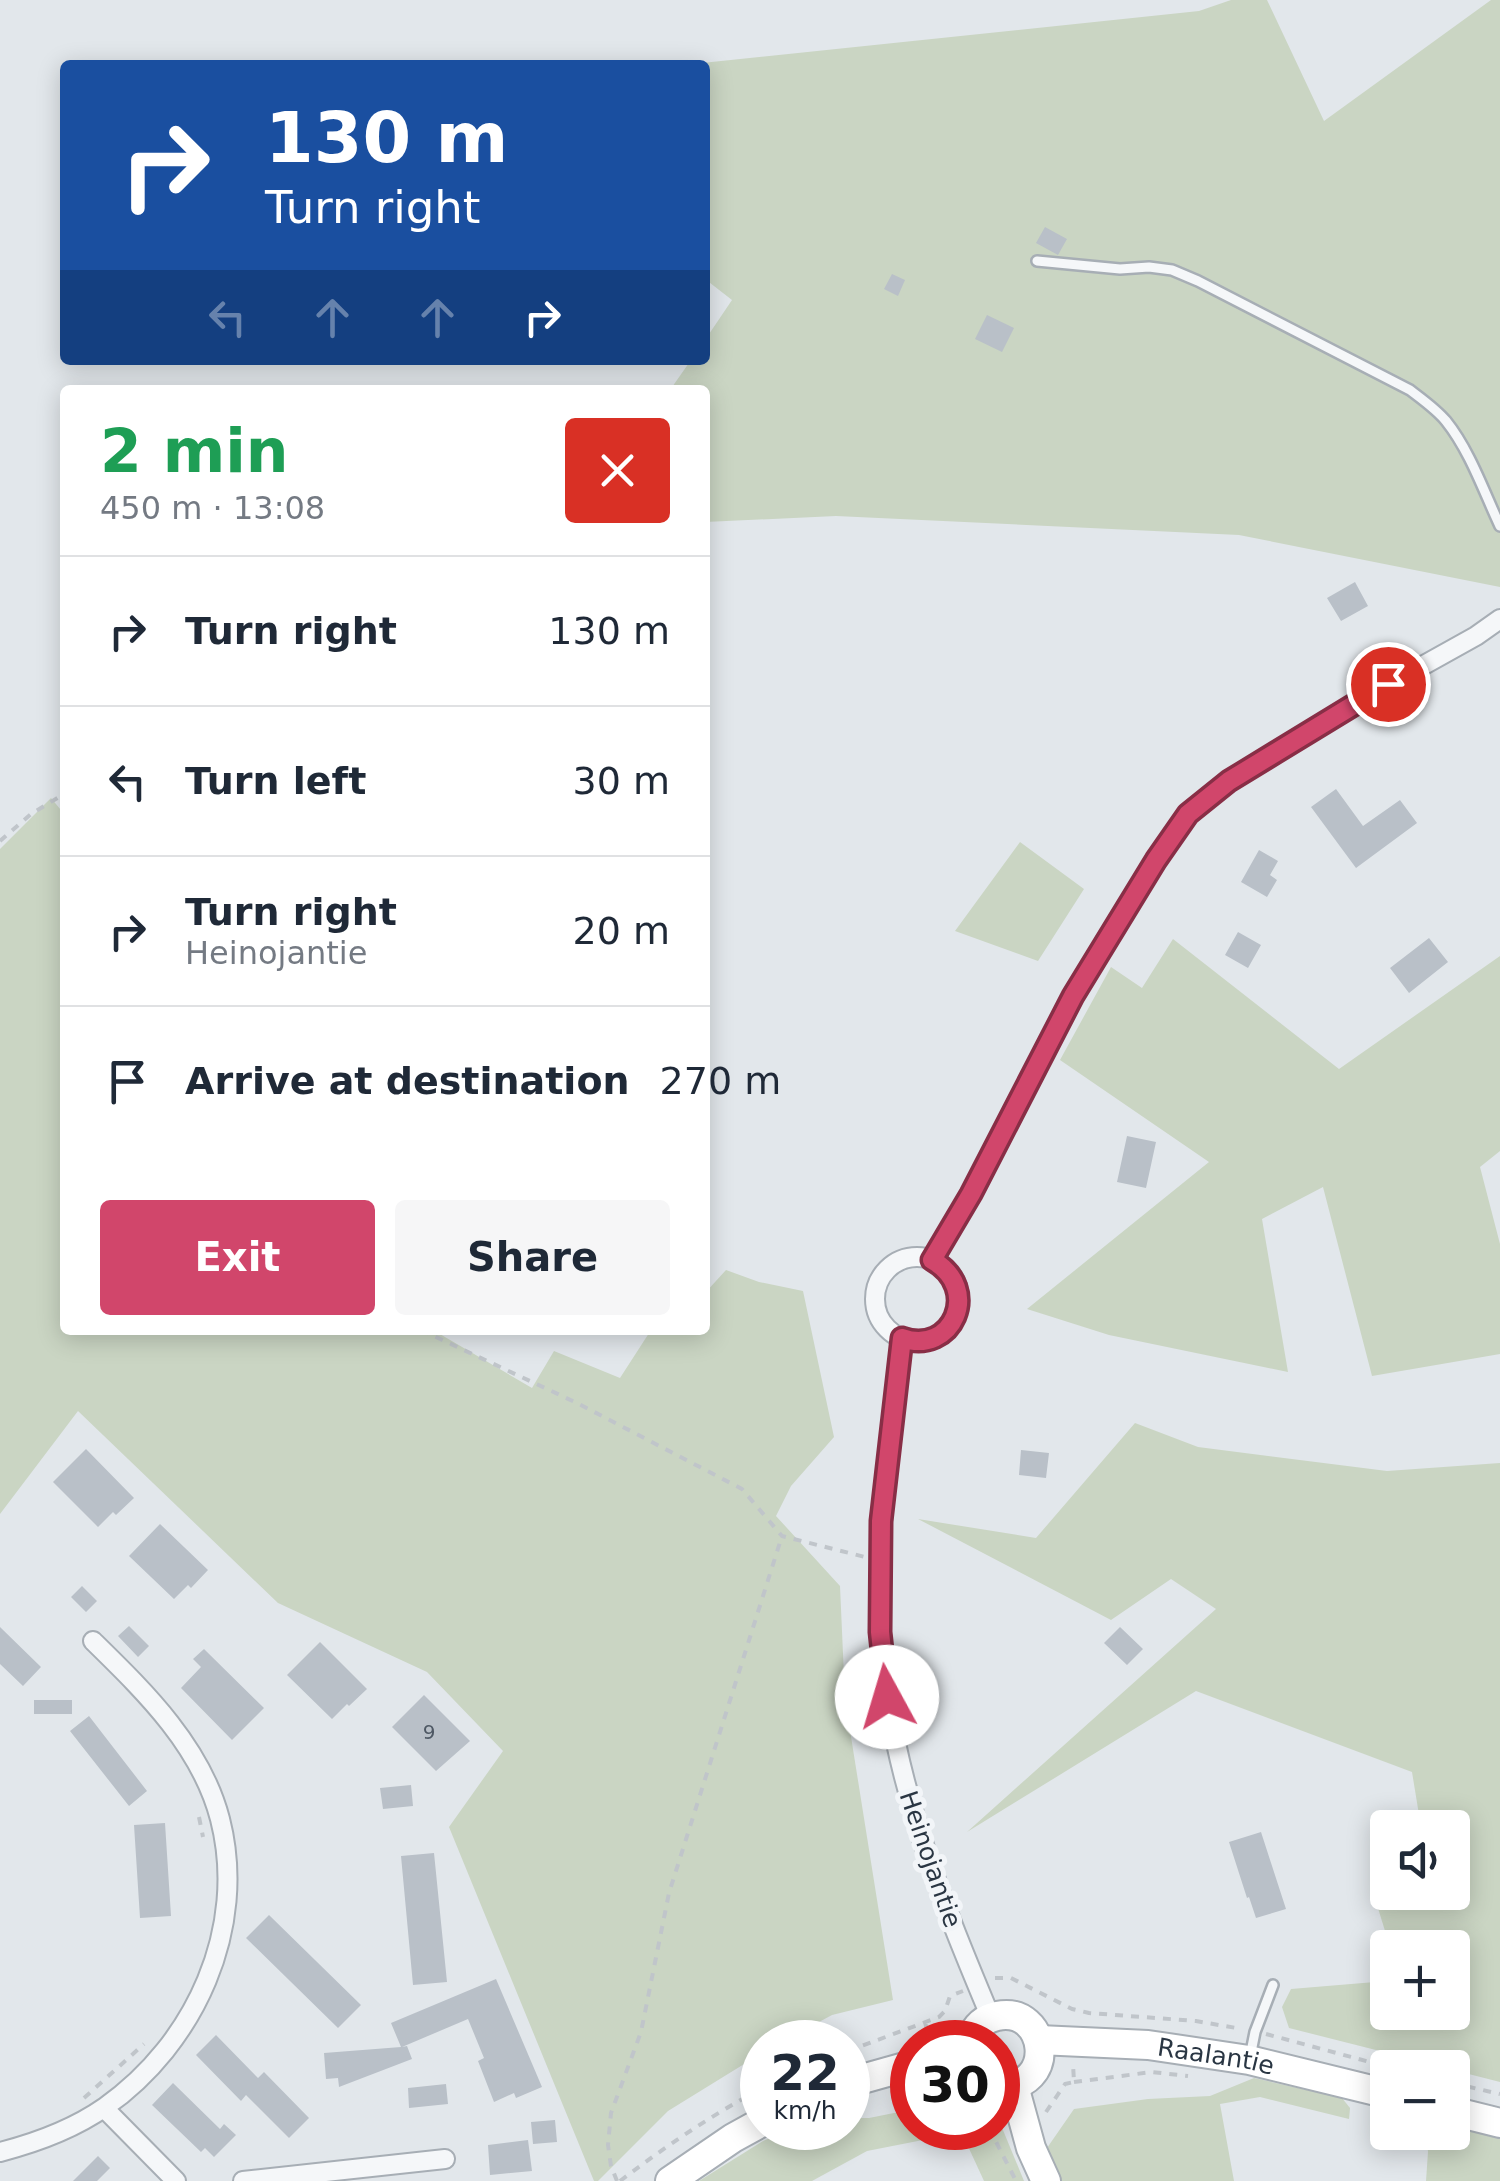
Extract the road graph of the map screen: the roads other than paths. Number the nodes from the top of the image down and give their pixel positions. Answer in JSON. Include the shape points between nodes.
{"nodes":[{"id":1,"x":1036,"y":261,"type":"dead end"},
{"id":2,"x":1500,"y":526,"type":"edge"},
{"id":3,"x":1500,"y":618,"type":"edge"},
{"id":4,"x":932,"y":1260,"type":"junction"},
{"id":5,"x":902,"y":1338,"type":"junction"},
{"id":6,"x":93,"y":1640,"type":"dead end"},
{"id":7,"x":1274,"y":1985,"type":"dead end"},
{"id":8,"x":991,"y":2018,"type":"junction"},
{"id":9,"x":988,"y":2020,"type":"edge"},
{"id":10,"x":1038,"y":2040,"type":"junction"},
{"id":11,"x":1250,"y":2060,"type":"junction"},
{"id":12,"x":1020,"y":2080,"type":"edge"},
{"id":13,"x":1370,"y":2090,"type":"edge"},
{"id":14,"x":104,"y":2108,"type":"junction"},
{"id":15,"x":1470,"y":2115,"type":"edge"},
{"id":16,"x":1020,"y":2121,"type":"edge"},
{"id":17,"x":1500,"y":2123,"type":"edge"},
{"id":18,"x":740,"y":2135,"type":"edge"},
{"id":19,"x":0,"y":2152,"type":"edge"},
{"id":20,"x":445,"y":2159,"type":"dead end"},
{"id":21,"x":176,"y":2181,"type":"edge"},
{"id":22,"x":242,"y":2181,"type":"edge"},
{"id":23,"x":670,"y":2181,"type":"edge"},
{"id":24,"x":1046,"y":2181,"type":"edge"}],
"edges":[{"from":1,"to":2,"type":"lane","via":[[1172,270],[1410,390],[1434,408],[1461,444]]},
{"from":3,"to":4,"type":"street","via":[[1229,781],[1188,814],[1073,996]]},
{"from":4,"to":5,"type":"street","via":[[893,1264],[877,1286],[878,1314]]},
{"from":4,"to":5,"type":"street","via":[[958,1289],[956,1316],[938,1336]]},
{"from":5,"to":8,"type":"street","name":"Heinojantie","via":[[881,1521],[887,1697],[925,1853]]},
{"from":6,"to":14,"type":"street","via":[[166,1716],[192,1756],[220,1818],[226,1858],[219,1944],[195,2008],[162,2054]]},
{"from":7,"to":11,"type":"lane"},
{"from":8,"to":9,"type":"street"},
{"from":8,"to":10,"type":"street","via":[[1020,2018]]},
{"from":10,"to":11,"type":"street","name":"Raalantie","via":[[1148,2045]]},
{"from":10,"to":12,"type":"street","via":[[1038,2064]]},
{"from":11,"to":13,"type":"street","name":"Raalantie"},
{"from":14,"to":19,"type":"street"},
{"from":14,"to":21,"type":"street"},
{"from":15,"to":17,"type":"street"},
{"from":16,"to":24,"type":"street"},
{"from":18,"to":23,"type":"street"},
{"from":20,"to":22,"type":"street"}]}
